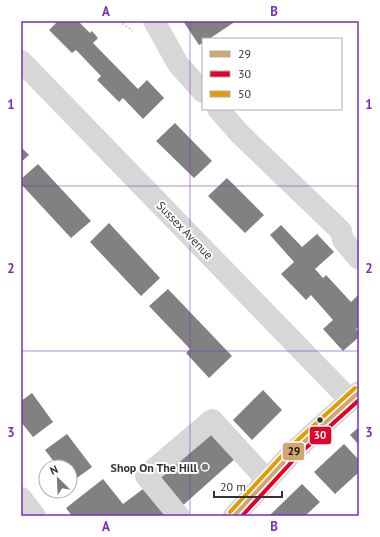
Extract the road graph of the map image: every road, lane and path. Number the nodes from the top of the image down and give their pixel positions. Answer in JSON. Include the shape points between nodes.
{"nodes":[{"id":1,"x":154,"y":21,"type":"edge"},
{"id":2,"x":21,"y":61,"type":"edge"},
{"id":3,"x":202,"y":91,"type":"edge"},
{"id":4,"x":219,"y":110,"type":"edge"},
{"id":5,"x":359,"y":258,"type":"edge"},
{"id":6,"x":354,"y":396,"type":"edge"},
{"id":7,"x":268,"y":480,"type":"junction"},
{"id":8,"x":21,"y":498,"type":"edge"},
{"id":9,"x":35,"y":516,"type":"edge"},
{"id":10,"x":179,"y":516,"type":"edge"},
{"id":11,"x":234,"y":516,"type":"edge"}],
"edges":[{"from":1,"to":3,"type":"street","via":[[178,64]]},
{"from":2,"to":6,"type":"street","name":"Sussex Avenue"},
{"from":4,"to":5,"type":"street","via":[[240,134],[341,231],[343,240]]},
{"from":6,"to":7,"type":"street","via":[[294,450]]},
{"from":7,"to":10,"type":"street","via":[[212,420],[146,476]]},
{"from":7,"to":11,"type":"street"},
{"from":8,"to":9,"type":"street"}]}
